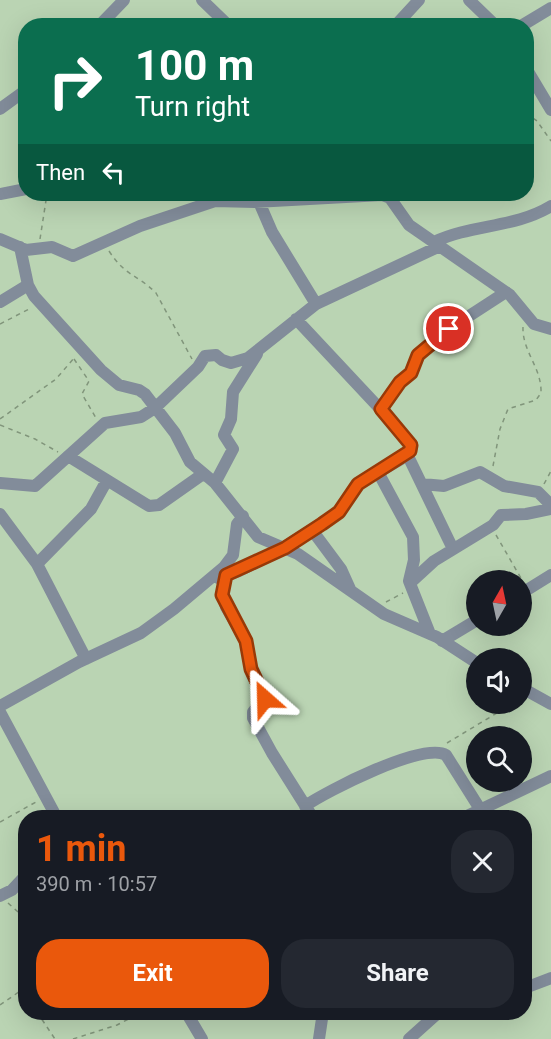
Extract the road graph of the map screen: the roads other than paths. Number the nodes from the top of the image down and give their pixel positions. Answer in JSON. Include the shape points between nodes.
{"nodes":[{"id":1,"x":124,"y":0,"type":"edge"},
{"id":2,"x":202,"y":0,"type":"edge"},
{"id":3,"x":419,"y":0,"type":"edge"},
{"id":4,"x":470,"y":0,"type":"edge"},
{"id":5,"x":551,"y":8,"type":"edge"},
{"id":6,"x":107,"y":18,"type":"edge"},
{"id":7,"x":222,"y":18,"type":"edge"},
{"id":8,"x":403,"y":18,"type":"edge"},
{"id":9,"x":487,"y":18,"type":"edge"},
{"id":10,"x":534,"y":18,"type":"edge"},
{"id":11,"x":534,"y":81,"type":"edge"},
{"id":12,"x":18,"y":94,"type":"edge"},
{"id":13,"x":0,"y":95,"type":"edge"},
{"id":14,"x":18,"y":96,"type":"edge"},
{"id":15,"x":0,"y":109,"type":"edge"},
{"id":16,"x":551,"y":110,"type":"edge"},
{"id":17,"x":18,"y":191,"type":"edge"},
{"id":18,"x":0,"y":194,"type":"edge"},
{"id":19,"x":215,"y":201,"type":"edge"},
{"id":20,"x":258,"y":201,"type":"edge"},
{"id":21,"x":390,"y":201,"type":"edge"},
{"id":22,"x":551,"y":206,"type":"edge"},
{"id":23,"x":0,"y":239,"type":"edge"},
{"id":24,"x":437,"y":244,"type":"junction"},
{"id":25,"x":20,"y":247,"type":"junction"},
{"id":26,"x":28,"y":285,"type":"junction"},
{"id":27,"x":506,"y":292,"type":"junction"},
{"id":28,"x":0,"y":302,"type":"edge"},
{"id":29,"x":316,"y":304,"type":"junction"},
{"id":30,"x":296,"y":319,"type":"junction"},
{"id":31,"x":551,"y":329,"type":"edge"},
{"id":32,"x":258,"y":351,"type":"junction"},
{"id":33,"x":155,"y":408,"type":"junction"},
{"id":34,"x":381,"y":409,"type":"junction"},
{"id":35,"x":407,"y":454,"type":"junction"},
{"id":36,"x":67,"y":457,"type":"junction"},
{"id":37,"x":378,"y":472,"type":"junction"},
{"id":38,"x":203,"y":474,"type":"junction"},
{"id":39,"x":106,"y":482,"type":"junction"},
{"id":40,"x":0,"y":483,"type":"edge"},
{"id":41,"x":215,"y":483,"type":"junction"},
{"id":42,"x":422,"y":484,"type":"junction"},
{"id":43,"x":551,"y":505,"type":"edge"},
{"id":44,"x":551,"y":509,"type":"edge"},
{"id":45,"x":0,"y":514,"type":"edge"},
{"id":46,"x":243,"y":516,"type":"junction"},
{"id":47,"x":312,"y":530,"type":"junction"},
{"id":48,"x":284,"y":548,"type":"junction"},
{"id":49,"x":453,"y":549,"type":"junction"},
{"id":50,"x":36,"y":564,"type":"junction"},
{"id":51,"x":226,"y":575,"type":"junction"},
{"id":52,"x":551,"y":575,"type":"edge"},
{"id":53,"x":209,"y":581,"type":"junction"},
{"id":54,"x":411,"y":586,"type":"junction"},
{"id":55,"x":532,"y":587,"type":"edge"},
{"id":56,"x":350,"y":589,"type":"junction"},
{"id":57,"x":466,"y":627,"type":"edge"},
{"id":58,"x":430,"y":634,"type":"junction"},
{"id":59,"x":442,"y":641,"type":"junction"},
{"id":60,"x":466,"y":656,"type":"edge"},
{"id":61,"x":86,"y":659,"type":"junction"},
{"id":62,"x":532,"y":694,"type":"edge"},
{"id":63,"x":551,"y":704,"type":"edge"},
{"id":64,"x":0,"y":706,"type":"edge"},
{"id":65,"x":0,"y":712,"type":"edge"},
{"id":66,"x":551,"y":776,"type":"edge"},
{"id":67,"x":304,"y":806,"type":"junction"},
{"id":68,"x":480,"y":809,"type":"joint"},
{"id":69,"x":53,"y":810,"type":"edge"},
{"id":70,"x":307,"y":810,"type":"edge"},
{"id":71,"x":18,"y":884,"type":"edge"},
{"id":72,"x":0,"y":896,"type":"edge"},
{"id":73,"x":551,"y":978,"type":"edge"},
{"id":74,"x":532,"y":985,"type":"edge"},
{"id":75,"x":191,"y":1020,"type":"edge"},
{"id":76,"x":322,"y":1020,"type":"edge"},
{"id":77,"x":430,"y":1020,"type":"edge"},
{"id":78,"x":202,"y":1039,"type":"edge"},
{"id":79,"x":319,"y":1039,"type":"edge"},
{"id":80,"x":409,"y":1039,"type":"edge"}],
"edges":[{"from":1,"to":6,"type":"street"},
{"from":2,"to":7,"type":"street"},
{"from":3,"to":8,"type":"street"},
{"from":4,"to":9,"type":"street"},
{"from":5,"to":10,"type":"street"},
{"from":11,"to":16,"type":"street"},
{"from":12,"to":13,"type":"street"},
{"from":14,"to":15,"type":"street"},
{"from":17,"to":18,"type":"street"},
{"from":19,"to":25,"type":"street","via":[[158,219],[73,256],[52,247]]},
{"from":20,"to":29,"type":"street"},
{"from":21,"to":24,"type":"street","via":[[410,225]]},
{"from":22,"to":24,"type":"street","via":[[523,220],[461,232]]},
{"from":23,"to":25,"type":"street"},
{"from":24,"to":27,"type":"street"},
{"from":24,"to":29,"type":"street"},
{"from":25,"to":26,"type":"street"},
{"from":26,"to":28,"type":"street"},
{"from":26,"to":33,"type":"street","via":[[77,354],[119,385],[143,392]]},
{"from":27,"to":31,"type":"street","via":[[534,324]]},
{"from":27,"to":34,"type":"street","via":[[449,329],[418,355],[411,373]]},
{"from":29,"to":30,"type":"street"},
{"from":30,"to":32,"type":"street"},
{"from":30,"to":34,"type":"street"},
{"from":32,"to":33,"type":"street","via":[[231,363],[208,355]]},
{"from":32,"to":41,"type":"street","via":[[233,392],[231,419],[224,435],[233,449]]},
{"from":33,"to":36,"type":"street","via":[[141,417],[101,426]]},
{"from":33,"to":38,"type":"street","via":[[190,462]]},
{"from":34,"to":35,"type":"street","via":[[411,445]]},
{"from":35,"to":37,"type":"street"},
{"from":35,"to":42,"type":"street"},
{"from":36,"to":39,"type":"street"},
{"from":36,"to":40,"type":"street","via":[[35,486]]},
{"from":37,"to":47,"type":"street","via":[[358,484],[339,512]]},
{"from":37,"to":54,"type":"street","via":[[413,537]]},
{"from":38,"to":39,"type":"street","via":[[154,506],[146,506]]},
{"from":38,"to":41,"type":"street"},
{"from":39,"to":50,"type":"street","via":[[91,509]]},
{"from":41,"to":46,"type":"street"},
{"from":42,"to":43,"type":"street","via":[[444,486],[480,472],[512,489],[540,493]]},
{"from":42,"to":49,"type":"street"},
{"from":44,"to":49,"type":"street","via":[[506,513]]},
{"from":45,"to":50,"type":"street"},
{"from":46,"to":48,"type":"street","via":[[258,537]]},
{"from":46,"to":53,"type":"street","via":[[236,528],[233,555]]},
{"from":47,"to":48,"type":"street"},
{"from":47,"to":56,"type":"street","via":[[341,569]]},
{"from":48,"to":51,"type":"street"},
{"from":48,"to":56,"type":"street"},
{"from":49,"to":54,"type":"street","via":[[426,567]]},
{"from":50,"to":61,"type":"street"},
{"from":51,"to":53,"type":"street"},
{"from":51,"to":67,"type":"street","via":[[222,591],[226,607],[246,641],[251,669],[265,697],[253,718]]},
{"from":52,"to":55,"type":"street"},
{"from":53,"to":61,"type":"street","via":[[141,633]]},
{"from":54,"to":58,"type":"street"},
{"from":56,"to":58,"type":"street","via":[[396,621]]},
{"from":57,"to":59,"type":"street"},
{"from":58,"to":59,"type":"street"},
{"from":59,"to":60,"type":"street"},
{"from":61,"to":64,"type":"street"},
{"from":62,"to":63,"type":"street"},
{"from":65,"to":69,"type":"street"},
{"from":66,"to":68,"type":"street"},
{"from":67,"to":68,"type":"street","via":[[354,777],[434,752],[446,755]]},
{"from":67,"to":70,"type":"street"},
{"from":71,"to":72,"type":"street"},
{"from":73,"to":74,"type":"street"},
{"from":75,"to":78,"type":"street"},
{"from":76,"to":79,"type":"street"},
{"from":77,"to":80,"type":"street"}]}
